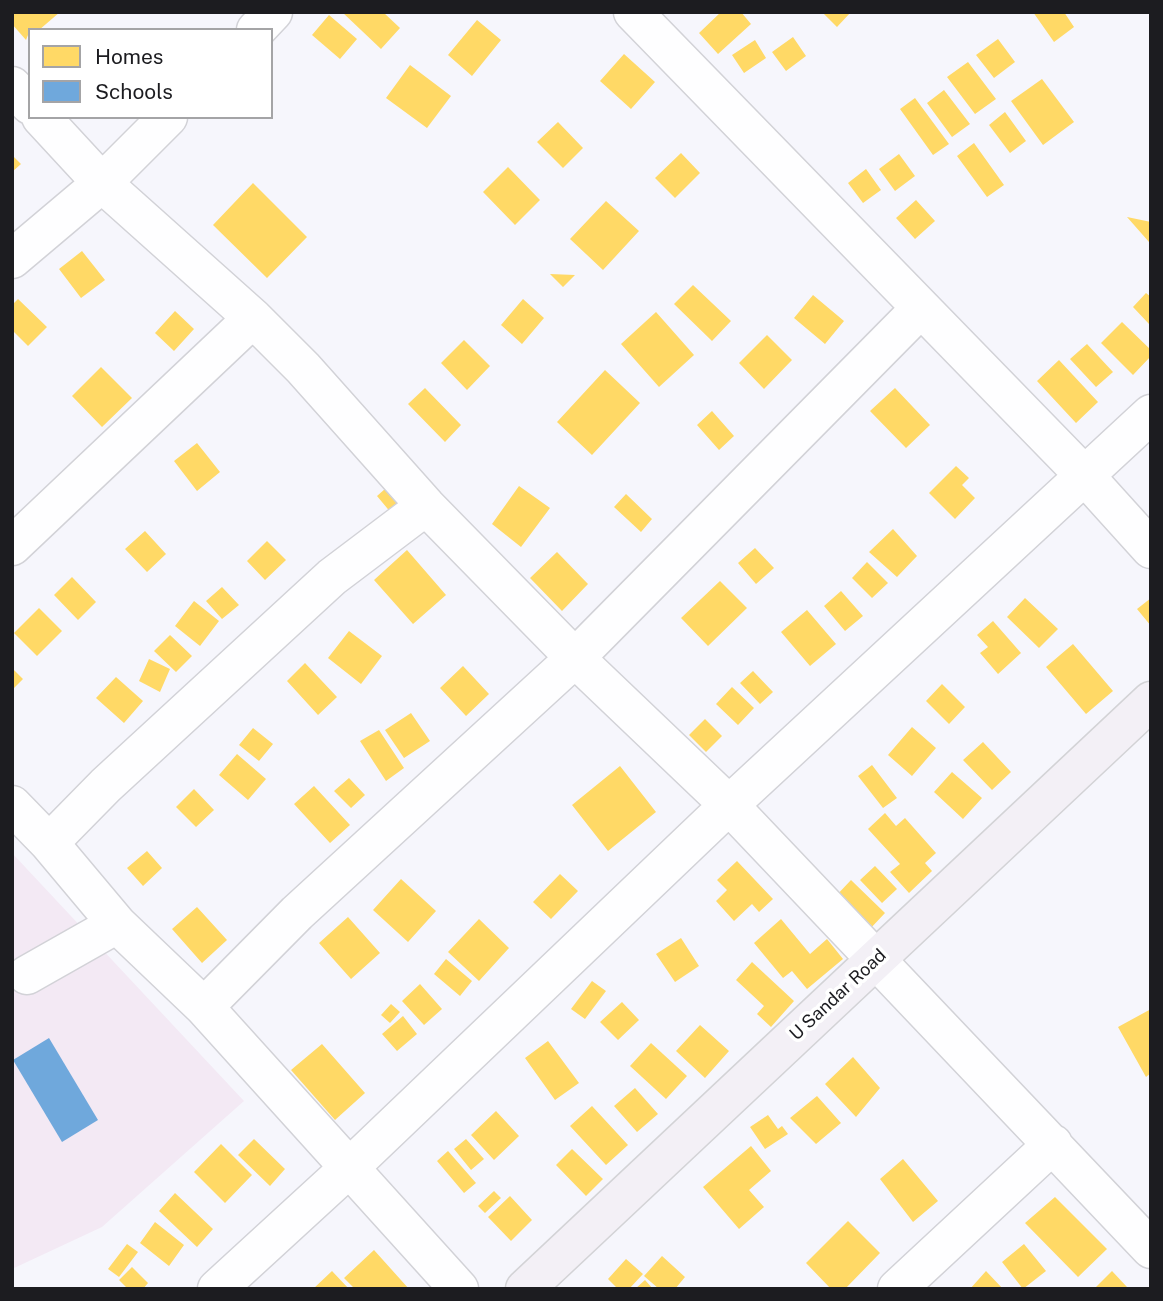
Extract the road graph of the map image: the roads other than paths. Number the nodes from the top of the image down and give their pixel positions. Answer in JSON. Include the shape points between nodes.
{"nodes":[{"id":1,"x":273,"y":12,"type":"edge"},
{"id":2,"x":633,"y":12,"type":"edge"},
{"id":3,"x":258,"y":28,"type":"edge"},
{"id":4,"x":12,"y":86,"type":"edge"},
{"id":5,"x":28,"y":103,"type":"edge"},
{"id":6,"x":43,"y":119,"type":"edge"},
{"id":7,"x":166,"y":119,"type":"edge"},
{"id":8,"x":102,"y":183,"type":"junction"},
{"id":9,"x":12,"y":259,"type":"edge"},
{"id":10,"x":920,"y":309,"type":"junction"},
{"id":11,"x":253,"y":318,"type":"junction"},
{"id":12,"x":1151,"y":414,"type":"edge"},
{"id":13,"x":1085,"y":476,"type":"junction"},
{"id":14,"x":426,"y":506,"type":"junction"},
{"id":15,"x":12,"y":546,"type":"edge"},
{"id":16,"x":1151,"y":549,"type":"edge"},
{"id":17,"x":575,"y":658,"type":"junction"},
{"id":18,"x":1151,"y":701,"type":"edge"},
{"id":19,"x":12,"y":805,"type":"edge"},
{"id":20,"x":729,"y":805,"type":"junction"},
{"id":21,"x":49,"y":843,"type":"junction"},
{"id":22,"x":117,"y":924,"type":"junction"},
{"id":23,"x":874,"y":961,"type":"junction"},
{"id":24,"x":27,"y":975,"type":"dead end"},
{"id":25,"x":204,"y":1007,"type":"junction"},
{"id":26,"x":1053,"y":1144,"type":"junction"},
{"id":27,"x":349,"y":1168,"type":"junction"},
{"id":28,"x":1151,"y":1249,"type":"edge"},
{"id":29,"x":217,"y":1289,"type":"edge"},
{"id":30,"x":459,"y":1289,"type":"edge"},
{"id":31,"x":525,"y":1289,"type":"edge"},
{"id":32,"x":897,"y":1289,"type":"edge"}],
"edges":[{"from":1,"to":3,"type":"street"},
{"from":2,"to":10,"type":"street"},
{"from":4,"to":5,"type":"street"},
{"from":6,"to":8,"type":"street"},
{"from":7,"to":8,"type":"street"},
{"from":8,"to":9,"type":"street"},
{"from":8,"to":11,"type":"street"},
{"from":10,"to":13,"type":"street"},
{"from":10,"to":17,"type":"street"},
{"from":11,"to":14,"type":"street"},
{"from":11,"to":15,"type":"street"},
{"from":12,"to":13,"type":"street"},
{"from":13,"to":16,"type":"street"},
{"from":13,"to":20,"type":"street"},
{"from":14,"to":17,"type":"street"},
{"from":14,"to":21,"type":"street","via":[[332,577]]},
{"from":17,"to":20,"type":"street"},
{"from":17,"to":25,"type":"street","via":[[297,913]]},
{"from":18,"to":23,"type":"main road","name":"U Sandar Road"},
{"from":19,"to":21,"type":"street"},
{"from":20,"to":23,"type":"street"},
{"from":20,"to":27,"type":"street"},
{"from":21,"to":22,"type":"street"},
{"from":22,"to":24,"type":"street"},
{"from":22,"to":25,"type":"street"},
{"from":23,"to":26,"type":"street"},
{"from":23,"to":31,"type":"main road","name":"U Sandar Road"},
{"from":25,"to":27,"type":"street"},
{"from":26,"to":28,"type":"street"},
{"from":26,"to":32,"type":"street"},
{"from":27,"to":29,"type":"street"},
{"from":27,"to":30,"type":"street"}]}
